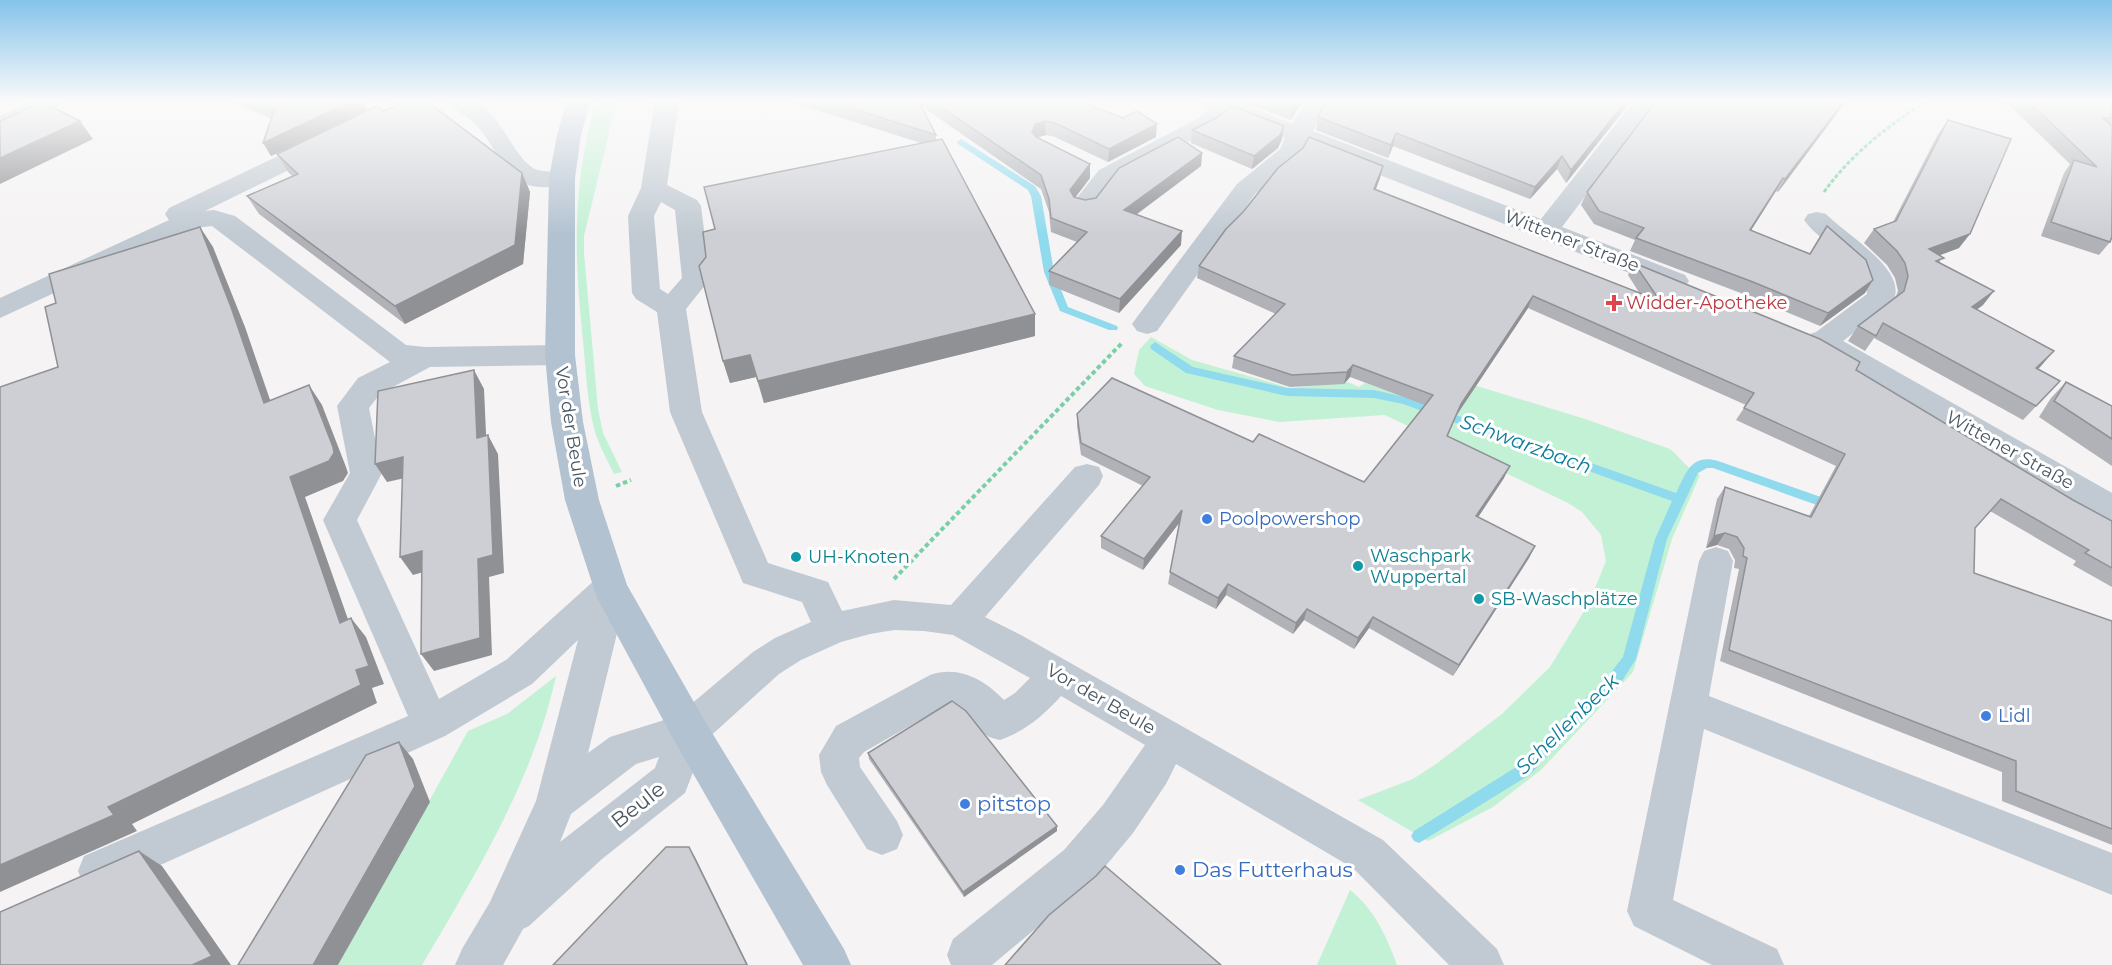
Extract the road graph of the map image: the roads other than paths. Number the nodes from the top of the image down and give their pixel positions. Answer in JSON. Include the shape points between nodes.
{"nodes":[{"id":1,"x":321,"y":145,"type":"edge"},
{"id":2,"x":501,"y":145,"type":"edge"},
{"id":3,"x":567,"y":145,"type":"edge"},
{"id":4,"x":660,"y":145,"type":"edge"},
{"id":5,"x":1156,"y":145,"type":"edge"},
{"id":6,"x":1294,"y":145,"type":"edge"},
{"id":7,"x":1327,"y":145,"type":"edge"},
{"id":8,"x":1612,"y":145,"type":"edge"},
{"id":9,"x":562,"y":178,"type":"junction"},
{"id":10,"x":654,"y":188,"type":"junction"},
{"id":11,"x":1085,"y":204,"type":"edge"},
{"id":12,"x":1819,"y":209,"type":"road end"},
{"id":13,"x":1546,"y":230,"type":"junction"},
{"id":14,"x":157,"y":234,"type":"junction"},
{"id":15,"x":1703,"y":292,"type":"edge"},
{"id":16,"x":671,"y":308,"type":"junction"},
{"id":17,"x":0,"y":309,"type":"edge"},
{"id":18,"x":1147,"y":324,"type":"road end"},
{"id":19,"x":560,"y":355,"type":"junction"},
{"id":20,"x":425,"y":357,"type":"junction"},
{"id":21,"x":1087,"y":476,"type":"dead end"},
{"id":22,"x":2112,"y":509,"type":"edge"},
{"id":23,"x":1716,"y":561,"type":"dead end"},
{"id":24,"x":610,"y":588,"type":"junction"},
{"id":25,"x":959,"y":621,"type":"junction"},
{"id":26,"x":851,"y":624,"type":"junction"},
{"id":27,"x":1057,"y":674,"type":"junction"},
{"id":28,"x":1689,"y":705,"type":"junction"},
{"id":29,"x":431,"y":724,"type":"junction"},
{"id":30,"x":689,"y":730,"type":"junction"},
{"id":31,"x":1168,"y":739,"type":"junction"},
{"id":32,"x":556,"y":801,"type":"junction"},
{"id":33,"x":882,"y":835,"type":"dead end"},
{"id":34,"x":2112,"y":873,"type":"edge"},
{"id":35,"x":65,"y":886,"type":"edge"},
{"id":36,"x":506,"y":918,"type":"junction"},
{"id":37,"x":969,"y":955,"type":"dead end"},
{"id":38,"x":478,"y":965,"type":"edge"},
{"id":39,"x":828,"y":965,"type":"edge"},
{"id":40,"x":1481,"y":965,"type":"edge"},
{"id":41,"x":1761,"y":965,"type":"edge"}],
"edges":[{"from":1,"to":14,"type":"street","via":[[158,224]]},
{"from":2,"to":9,"type":"street","via":[[513,164],[531,178]]},
{"from":3,"to":9,"type":"main road","name":"Vor der Beule"},
{"from":4,"to":10,"type":"street"},
{"from":5,"to":11,"type":"street","via":[[1098,170]]},
{"from":6,"to":18,"type":"street","via":[[1290,153],[1246,189]]},
{"from":7,"to":13,"type":"street","name":"Wittener Straße"},
{"from":8,"to":13,"type":"street"},
{"from":9,"to":19,"type":"main road","name":"Vor der Beule"},
{"from":10,"to":16,"type":"street","via":[[641,216],[646,293]]},
{"from":10,"to":16,"type":"street","via":[[688,206],[696,279]]},
{"from":12,"to":22,"type":"street","name":"Wittener Straße","via":[[1824,229],[1881,281],[1882,297],[1812,338]]},
{"from":13,"to":15,"type":"street","name":"Wittener Straße"},
{"from":14,"to":17,"type":"street"},
{"from":14,"to":20,"type":"street","via":[[190,220],[214,218],[226,222],[398,354]]},
{"from":16,"to":26,"type":"street","via":[[686,412],[755,573],[815,592]]},
{"from":19,"to":20,"type":"street"},
{"from":19,"to":24,"type":"main road","name":"Vor der Beule","via":[[567,422],[582,500]]},
{"from":20,"to":29,"type":"street","via":[[369,386],[353,406],[366,474],[340,520]]},
{"from":21,"to":25,"type":"street"},
{"from":23,"to":28,"type":"street"},
{"from":24,"to":29,"type":"street","via":[[519,672]]},
{"from":24,"to":30,"type":"main road","name":"Vor der Beule"},
{"from":24,"to":32,"type":"street","name":"Beule"},
{"from":25,"to":26,"type":"street","name":"Vor der Beule","via":[[894,615]]},
{"from":25,"to":27,"type":"street","name":"Vor der Beule"},
{"from":26,"to":30,"type":"street","name":"Vor der Beule","via":[[788,649],[766,663]]},
{"from":27,"to":31,"type":"street","name":"Vor der Beule"},
{"from":27,"to":33,"type":"street","via":[[1029,705],[999,723],[966,689],[943,687],[850,738],[839,755],[841,772]]},
{"from":28,"to":34,"type":"street"},
{"from":28,"to":41,"type":"street","via":[[1649,911]]},
{"from":29,"to":35,"type":"street"},
{"from":30,"to":32,"type":"street","name":"Beule","via":[[624,750]]},
{"from":30,"to":36,"type":"street","name":"Beule","via":[[671,780],[587,845]]},
{"from":30,"to":39,"type":"main road","name":"Vor der Beule"},
{"from":31,"to":37,"type":"street","via":[[1152,771],[1079,866]]},
{"from":31,"to":40,"type":"street","name":"Vor der Beule","via":[[1368,854]]},
{"from":32,"to":36,"type":"street","name":"Beule"},
{"from":36,"to":38,"type":"street","name":"Beule"}]}
